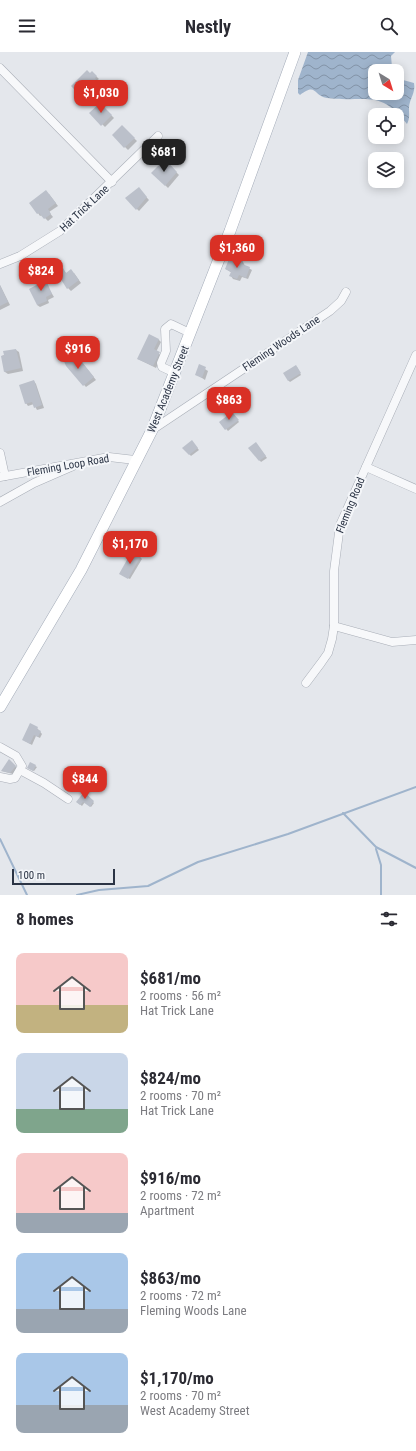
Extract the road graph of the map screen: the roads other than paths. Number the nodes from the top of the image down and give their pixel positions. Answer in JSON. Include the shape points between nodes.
{"nodes":[{"id":1,"x":295,"y":52,"type":"edge"},
{"id":2,"x":0,"y":68,"type":"edge"},
{"id":3,"x":158,"y":136,"type":"dead end"},
{"id":4,"x":112,"y":182,"type":"junction"},
{"id":5,"x":0,"y":264,"type":"edge"},
{"id":6,"x":346,"y":292,"type":"dead end"},
{"id":7,"x":190,"y":333,"type":"junction"},
{"id":8,"x":416,"y":355,"type":"edge"},
{"id":9,"x":175,"y":373,"type":"junction"},
{"id":10,"x":152,"y":430,"type":"junction"},
{"id":11,"x":0,"y":453,"type":"edge"},
{"id":12,"x":135,"y":460,"type":"junction"},
{"id":13,"x":82,"y":461,"type":"junction"},
{"id":14,"x":366,"y":467,"type":"junction"},
{"id":15,"x":3,"y":477,"type":"edge"},
{"id":16,"x":416,"y":489,"type":"edge"},
{"id":17,"x":0,"y":502,"type":"edge"},
{"id":18,"x":334,"y":626,"type":"junction"},
{"id":19,"x":416,"y":640,"type":"edge"},
{"id":20,"x":306,"y":683,"type":"dead end"},
{"id":21,"x":0,"y":707,"type":"edge"},
{"id":22,"x":0,"y":747,"type":"edge"},
{"id":23,"x":20,"y":770,"type":"junction"},
{"id":24,"x":0,"y":777,"type":"edge"},
{"id":25,"x":68,"y":799,"type":"dead end"}],
"edges":[{"from":1,"to":7,"type":"main road","name":"West Academy Street"},
{"from":2,"to":4,"type":"street"},
{"from":3,"to":4,"type":"street","name":"Hat Trick Lane"},
{"from":4,"to":5,"type":"street","name":"Hat Trick Lane","via":[[60,231],[20,256]]},
{"from":6,"to":10,"type":"street","name":"Fleming Woods Lane","via":[[330,311]]},
{"from":7,"to":9,"type":"main road","name":"West Academy Street"},
{"from":7,"to":9,"type":"street","via":[[171,324],[165,329],[166,351],[161,363]]},
{"from":8,"to":14,"type":"street","name":"Fleming Road"},
{"from":9,"to":10,"type":"main road","name":"West Academy Street"},
{"from":10,"to":12,"type":"main road","name":"West Academy Street"},
{"from":11,"to":15,"type":"street"},
{"from":12,"to":13,"type":"street","name":"Fleming Loop Road","via":[[109,457]]},
{"from":12,"to":21,"type":"main road","name":"West Academy Street","via":[[81,570]]},
{"from":13,"to":15,"type":"street","name":"Fleming Loop Road"},
{"from":13,"to":17,"type":"street"},
{"from":14,"to":16,"type":"street"},
{"from":14,"to":18,"type":"street","name":"Fleming Road","via":[[344,515],[338,536],[334,571]]},
{"from":18,"to":19,"type":"street","via":[[392,642]]},
{"from":18,"to":20,"type":"street","name":"Fleming Road","via":[[328,653]]},
{"from":22,"to":23,"type":"street","via":[[20,759]]},
{"from":23,"to":24,"type":"street","via":[[15,778]]},
{"from":23,"to":25,"type":"street"}]}
